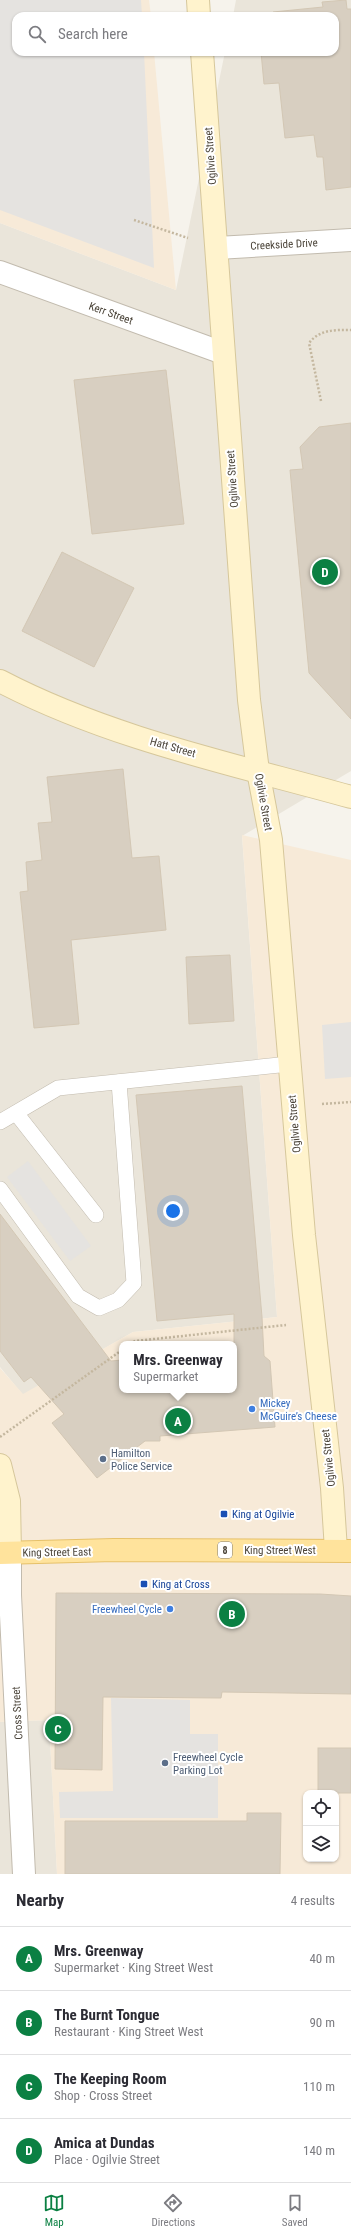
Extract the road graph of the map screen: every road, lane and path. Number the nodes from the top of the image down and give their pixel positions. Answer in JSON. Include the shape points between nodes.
{"nodes":[{"id":1,"x":198,"y":0,"type":"edge"},
{"id":2,"x":199,"y":12,"type":"edge"},
{"id":3,"x":202,"y":56,"type":"edge"},
{"id":4,"x":134,"y":220,"type":"dead end"},
{"id":5,"x":351,"y":240,"type":"edge"},
{"id":6,"x":217,"y":248,"type":"junction"},
{"id":7,"x":0,"y":272,"type":"edge"},
{"id":8,"x":351,"y":330,"type":"edge"},
{"id":9,"x":222,"y":353,"type":"junction"},
{"id":10,"x":321,"y":401,"type":"dead end"},
{"id":11,"x":0,"y":681,"type":"edge"},
{"id":12,"x":258,"y":771,"type":"junction"},
{"id":13,"x":351,"y":797,"type":"edge"},
{"id":14,"x":289,"y":1064,"type":"junction"},
{"id":15,"x":119,"y":1082,"type":"junction"},
{"id":16,"x":16,"y":1113,"type":"junction"},
{"id":17,"x":0,"y":1122,"type":"edge"},
{"id":18,"x":0,"y":1190,"type":"edge"},
{"id":19,"x":96,"y":1215,"type":"dead end"},
{"id":20,"x":313,"y":1322,"type":"junction"},
{"id":21,"x":135,"y":1341,"type":"edge"},
{"id":22,"x":119,"y":1352,"type":"edge"},
{"id":23,"x":0,"y":1437,"type":"edge"},
{"id":24,"x":0,"y":1465,"type":"edge"},
{"id":25,"x":114,"y":1550,"type":"joint"},
{"id":26,"x":344,"y":1550,"type":"edge"},
{"id":27,"x":5,"y":1553,"type":"edge"},
{"id":28,"x":24,"y":1874,"type":"edge"}],
"edges":[{"from":1,"to":2,"type":"main road"},
{"from":3,"to":6,"type":"main road","name":"Ogilvie Street"},
{"from":4,"to":6,"type":"path"},
{"from":5,"to":6,"type":"street","name":"Creekside Drive"},
{"from":6,"to":9,"type":"main road","name":"Ogilvie Street"},
{"from":7,"to":9,"type":"street","name":"Kerr Street"},
{"from":8,"to":10,"type":"path","via":[[328,331],[315,336],[309,342]]},
{"from":9,"to":12,"type":"main road","name":"Ogilvie Street","via":[[249,700]]},
{"from":11,"to":12,"type":"main road","name":"Hatt Street","via":[[25,694],[109,728]]},
{"from":12,"to":13,"type":"main road","name":"Hatt Street"},
{"from":12,"to":14,"type":"main road","name":"Ogilvie Street","via":[[271,840]]},
{"from":14,"to":15,"type":"lane"},
{"from":14,"to":20,"type":"main road","name":"Ogilvie Street"},
{"from":15,"to":16,"type":"lane","via":[[58,1088]]},
{"from":15,"to":18,"type":"lane","via":[[134,1283],[118,1300],[99,1308],[78,1296]]},
{"from":16,"to":17,"type":"lane"},
{"from":16,"to":19,"type":"lane"},
{"from":20,"to":21,"type":"path"},
{"from":20,"to":26,"type":"main road","name":"Ogilvie Street","via":[[332,1488]]},
{"from":22,"to":23,"type":"path"},
{"from":24,"to":27,"type":"main road","via":[[9,1501]]},
{"from":25,"to":26,"type":"main road","name":"King Street West","number":"8"},
{"from":25,"to":27,"type":"main road","name":"King Street East","number":"8"},
{"from":27,"to":28,"type":"street","name":"Cross Street","via":[[10,1595]]}]}
